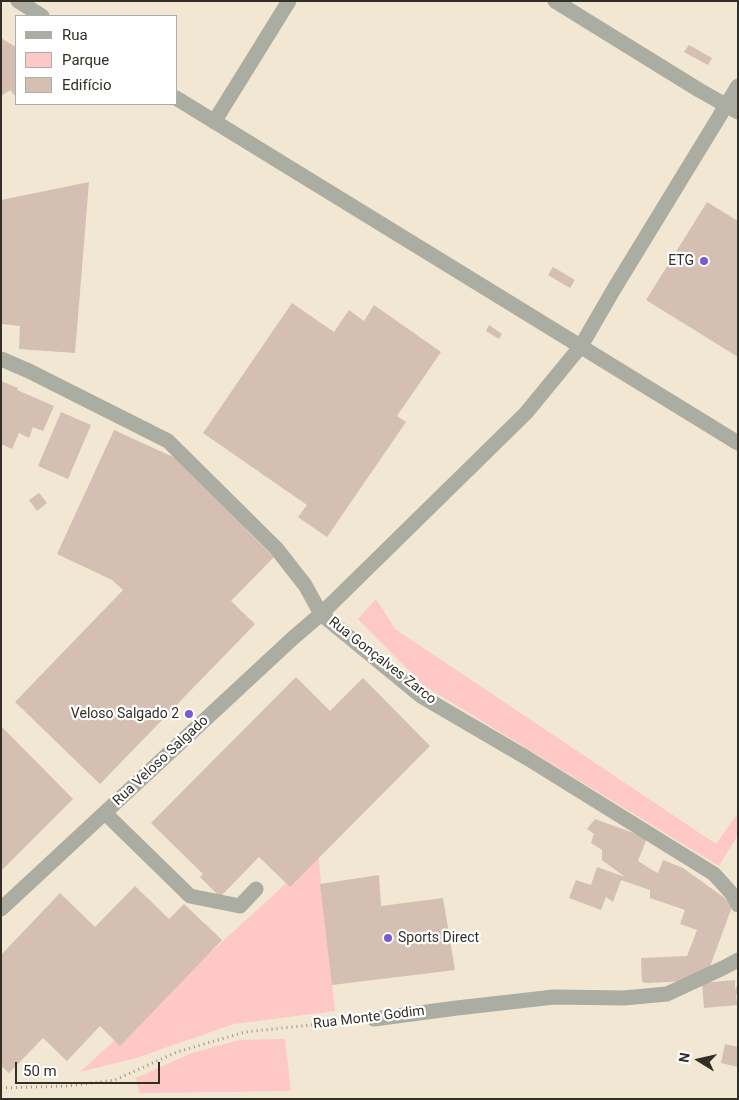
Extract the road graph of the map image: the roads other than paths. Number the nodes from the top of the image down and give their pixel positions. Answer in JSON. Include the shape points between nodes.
{"nodes":[{"id":1,"x":18,"y":1,"type":"edge"},
{"id":2,"x":288,"y":1,"type":"edge"},
{"id":3,"x":555,"y":1,"type":"edge"},
{"id":4,"x":40,"y":15,"type":"edge"},
{"id":5,"x":738,"y":86,"type":"edge"},
{"id":6,"x":178,"y":99,"type":"edge"},
{"id":7,"x":732,"y":109,"type":"edge"},
{"id":8,"x":214,"y":122,"type":"junction"},
{"id":9,"x":581,"y":346,"type":"junction"},
{"id":10,"x":1,"y":359,"type":"edge"},
{"id":11,"x":738,"y":443,"type":"edge"},
{"id":12,"x":321,"y":614,"type":"junction"},
{"id":13,"x":105,"y":813,"type":"junction"},
{"id":14,"x":256,"y":889,"type":"dead end"},
{"id":15,"x":738,"y":905,"type":"edge"},
{"id":16,"x":1,"y":909,"type":"edge"},
{"id":17,"x":738,"y":960,"type":"edge"},
{"id":18,"x":374,"y":1018,"type":"road end"}],
"edges":[{"from":1,"to":4,"type":"street"},
{"from":2,"to":8,"type":"street"},
{"from":3,"to":7,"type":"street"},
{"from":5,"to":7,"type":"street","name":"Rua Veloso Salgado"},
{"from":6,"to":8,"type":"street"},
{"from":7,"to":9,"type":"street","name":"Rua Veloso Salgado","via":[[614,289]]},
{"from":8,"to":9,"type":"street"},
{"from":9,"to":11,"type":"street"},
{"from":9,"to":12,"type":"street","name":"Rua Veloso Salgado","via":[[526,412]]},
{"from":10,"to":12,"type":"street","name":"Rua Gonçalves Zarco","via":[[168,441],[276,548],[305,584]]},
{"from":12,"to":13,"type":"street","name":"Rua Veloso Salgado"},
{"from":12,"to":15,"type":"street","name":"Rua Gonçalves Zarco","via":[[421,696],[714,874]]},
{"from":13,"to":14,"type":"street","via":[[190,896],[240,906]]},
{"from":13,"to":16,"type":"street","name":"Rua Veloso Salgado"},
{"from":17,"to":18,"type":"street","name":"Rua Monte Godim","via":[[667,994],[624,998],[554,997]]}]}
